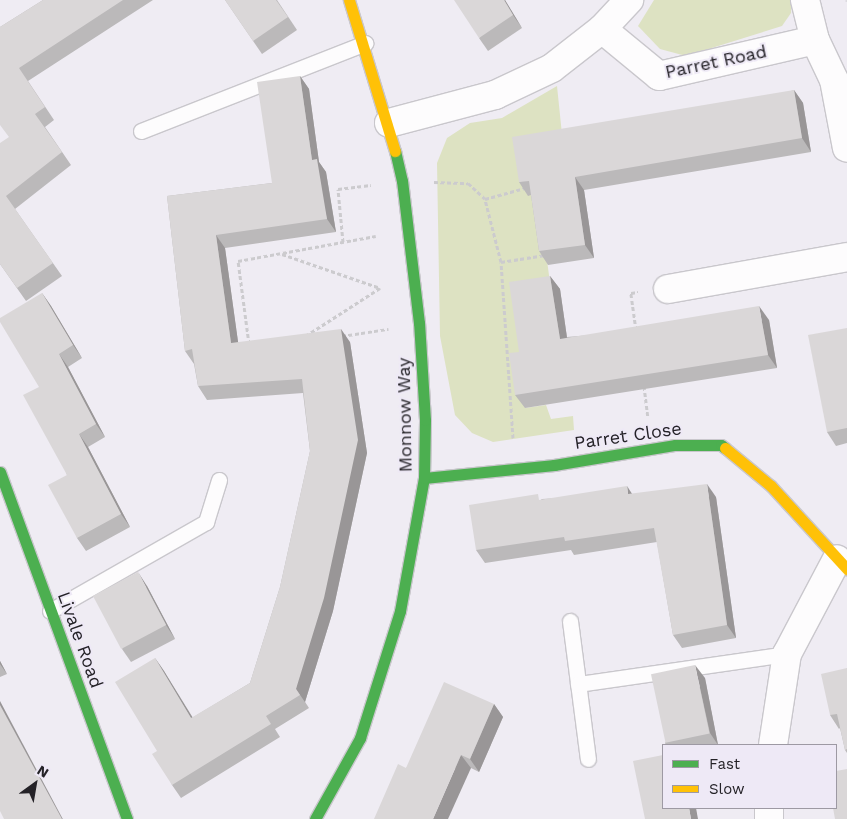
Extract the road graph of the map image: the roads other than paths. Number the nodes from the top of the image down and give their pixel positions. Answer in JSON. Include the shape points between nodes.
{"nodes":[{"id":1,"x":349,"y":0,"type":"edge"},
{"id":2,"x":629,"y":0,"type":"edge"},
{"id":3,"x":805,"y":0,"type":"edge"},
{"id":4,"x":602,"y":29,"type":"junction"},
{"id":5,"x":815,"y":40,"type":"junction"},
{"id":6,"x":365,"y":43,"type":"junction"},
{"id":7,"x":389,"y":123,"type":"junction"},
{"id":8,"x":141,"y":131,"type":"dead end"},
{"id":9,"x":847,"y":148,"type":"edge"},
{"id":10,"x":847,"y":257,"type":"edge"},
{"id":11,"x":668,"y":289,"type":"road end"},
{"id":12,"x":0,"y":472,"type":"edge"},
{"id":13,"x":424,"y":478,"type":"junction"},
{"id":14,"x":218,"y":480,"type":"dead end"},
{"id":15,"x":5,"y":500,"type":"edge"},
{"id":16,"x":842,"y":564,"type":"edge"},
{"id":17,"x":50,"y":611,"type":"junction"},
{"id":18,"x":570,"y":621,"type":"dead end"},
{"id":19,"x":787,"y":654,"type":"junction"},
{"id":20,"x":578,"y":684,"type":"junction"},
{"id":21,"x":773,"y":744,"type":"edge"},
{"id":22,"x":588,"y":759,"type":"dead end"},
{"id":23,"x":127,"y":819,"type":"edge"},
{"id":24,"x":315,"y":819,"type":"edge"}],
"edges":[{"from":1,"to":6,"type":"street","name":"Monnow Way"},
{"from":2,"to":4,"type":"street"},
{"from":3,"to":5,"type":"street"},
{"from":4,"to":5,"type":"street","name":"Parret Road","via":[[659,76]]},
{"from":4,"to":7,"type":"street","via":[[552,68],[496,95]]},
{"from":5,"to":9,"type":"street","via":[[834,80]]},
{"from":6,"to":7,"type":"street","name":"Monnow Way"},
{"from":6,"to":8,"type":"lane"},
{"from":7,"to":13,"type":"street","name":"Monnow Way","via":[[402,181],[420,324],[425,420]]},
{"from":10,"to":11,"type":"street"},
{"from":12,"to":15,"type":"street","name":"Livale Road"},
{"from":13,"to":16,"type":"street","name":"Parret Close","via":[[515,469],[675,445],[721,445],[771,486]]},
{"from":13,"to":24,"type":"street","name":"Monnow Way","via":[[400,611],[360,738]]},
{"from":14,"to":17,"type":"lane","via":[[206,522]]},
{"from":15,"to":17,"type":"street","name":"Livale Road"},
{"from":16,"to":19,"type":"street"},
{"from":17,"to":23,"type":"street","name":"Livale Road"},
{"from":18,"to":20,"type":"lane"},
{"from":19,"to":20,"type":"lane"},
{"from":19,"to":21,"type":"street"},
{"from":20,"to":22,"type":"lane"}]}
